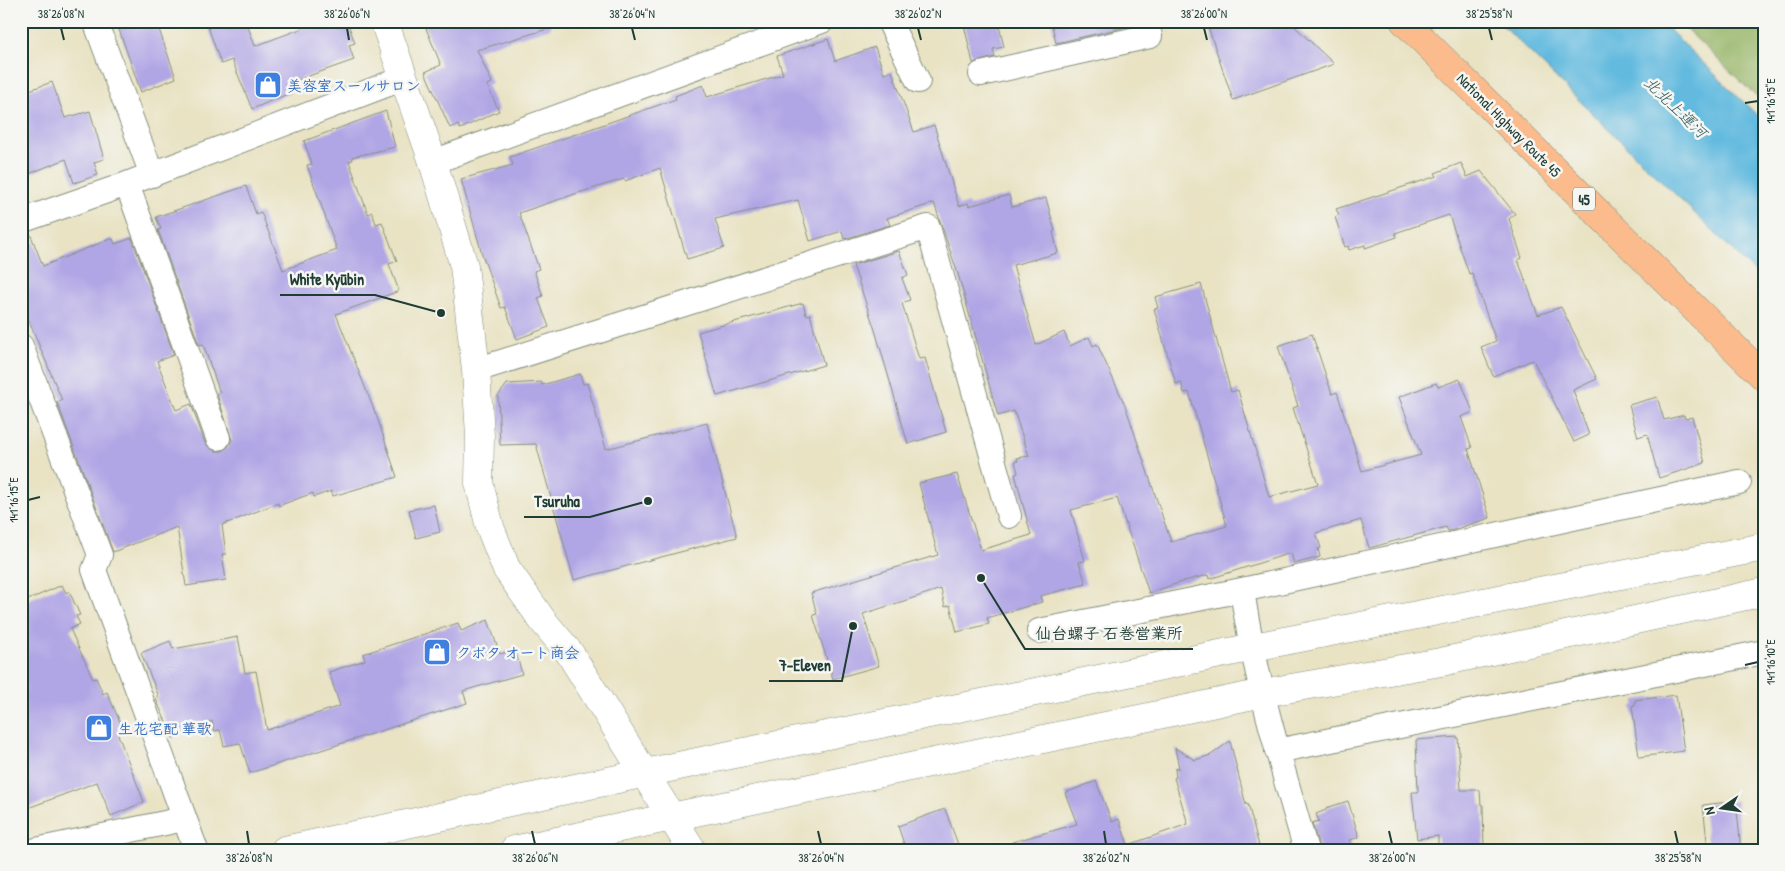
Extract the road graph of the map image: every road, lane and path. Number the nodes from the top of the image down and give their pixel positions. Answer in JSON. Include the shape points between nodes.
{"nodes":[{"id":1,"x":95,"y":21,"type":"edge"},
{"id":2,"x":384,"y":21,"type":"edge"},
{"id":3,"x":889,"y":21,"type":"edge"},
{"id":4,"x":1146,"y":21,"type":"edge"},
{"id":5,"x":1404,"y":21,"type":"edge"},
{"id":6,"x":816,"y":22,"type":"edge"},
{"id":7,"x":981,"y":74,"type":"dead end"},
{"id":8,"x":404,"y":78,"type":"junction"},
{"id":9,"x":918,"y":81,"type":"dead end"},
{"id":10,"x":433,"y":162,"type":"junction"},
{"id":11,"x":152,"y":175,"type":"junction"},
{"id":12,"x":127,"y":184,"type":"junction"},
{"id":13,"x":21,"y":221,"type":"edge"},
{"id":14,"x":21,"y":346,"type":"edge"},
{"id":15,"x":476,"y":370,"type":"junction"},
{"id":16,"x":1764,"y":377,"type":"edge"},
{"id":17,"x":218,"y":438,"type":"dead end"},
{"id":18,"x":1739,"y":482,"type":"dead end"},
{"id":19,"x":1009,"y":516,"type":"dead end"},
{"id":20,"x":1764,"y":547,"type":"edge"},
{"id":21,"x":1242,"y":590,"type":"junction"},
{"id":22,"x":1764,"y":592,"type":"edge"},
{"id":23,"x":1039,"y":631,"type":"dead end"},
{"id":24,"x":1254,"y":647,"type":"junction"},
{"id":25,"x":1764,"y":652,"type":"edge"},
{"id":26,"x":1263,"y":693,"type":"junction"},
{"id":27,"x":1277,"y":751,"type":"junction"},
{"id":28,"x":645,"y":775,"type":"junction"},
{"id":29,"x":672,"y":818,"type":"junction"},
{"id":30,"x":184,"y":819,"type":"junction"},
{"id":31,"x":36,"y":850,"type":"edge"},
{"id":32,"x":196,"y":850,"type":"edge"},
{"id":33,"x":285,"y":850,"type":"edge"},
{"id":34,"x":514,"y":850,"type":"edge"},
{"id":35,"x":692,"y":850,"type":"edge"},
{"id":36,"x":1306,"y":850,"type":"edge"}],
"edges":[{"from":1,"to":11,"type":"street"},
{"from":2,"to":8,"type":"street"},
{"from":3,"to":9,"type":"street"},
{"from":4,"to":7,"type":"street","via":[[1150,36]]},
{"from":5,"to":16,"type":"highway","name":"National Highway Route 45","number":"45"},
{"from":6,"to":10,"type":"street"},
{"from":8,"to":10,"type":"street"},
{"from":8,"to":11,"type":"street"},
{"from":10,"to":15,"type":"street","via":[[464,266]]},
{"from":11,"to":12,"type":"street"},
{"from":12,"to":13,"type":"street"},
{"from":12,"to":17,"type":"street"},
{"from":14,"to":30,"type":"street","via":[[100,556],[94,570]]},
{"from":15,"to":19,"type":"street","via":[[928,227]]},
{"from":15,"to":28,"type":"street","via":[[479,483],[490,527],[506,568],[569,652]]},
{"from":18,"to":21,"type":"street"},
{"from":20,"to":24,"type":"street"},
{"from":21,"to":23,"type":"street"},
{"from":21,"to":24,"type":"street"},
{"from":22,"to":26,"type":"street","via":[[1441,662]]},
{"from":24,"to":26,"type":"street"},
{"from":24,"to":28,"type":"street"},
{"from":25,"to":27,"type":"street"},
{"from":26,"to":27,"type":"street"},
{"from":26,"to":29,"type":"street"},
{"from":27,"to":36,"type":"street"},
{"from":28,"to":29,"type":"street"},
{"from":28,"to":33,"type":"street"},
{"from":29,"to":34,"type":"street"},
{"from":29,"to":35,"type":"street"},
{"from":30,"to":31,"type":"street"},
{"from":30,"to":32,"type":"street"}]}
